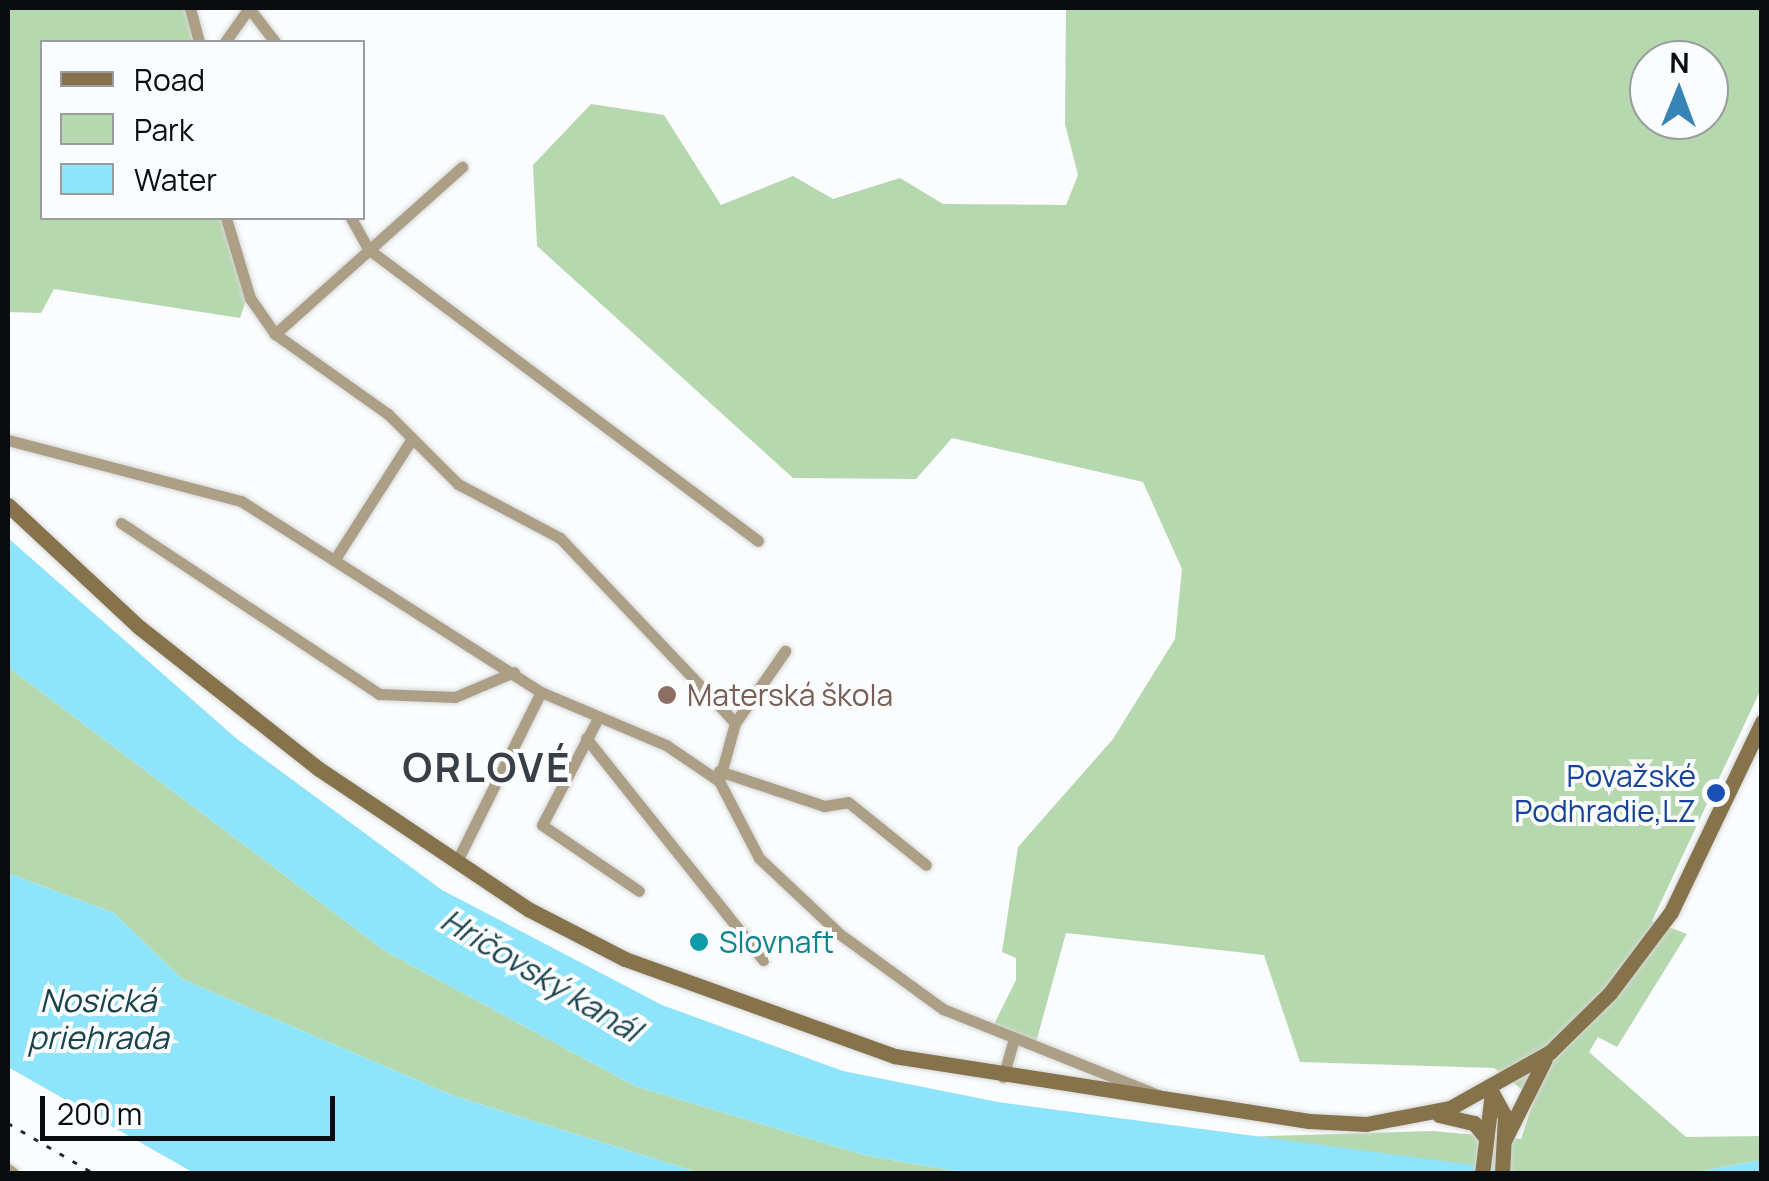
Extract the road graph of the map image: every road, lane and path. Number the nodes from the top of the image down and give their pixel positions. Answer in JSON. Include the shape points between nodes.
{"nodes":[{"id":1,"x":190,"y":8,"type":"edge"},
{"id":2,"x":198,"y":40,"type":"edge"},
{"id":3,"x":226,"y":40,"type":"edge"},
{"id":4,"x":273,"y":40,"type":"edge"},
{"id":5,"x":462,"y":167,"type":"dead end"},
{"id":6,"x":227,"y":220,"type":"edge"},
{"id":7,"x":352,"y":220,"type":"edge"},
{"id":8,"x":368,"y":249,"type":"junction"},
{"id":9,"x":275,"y":334,"type":"junction"},
{"id":10,"x":8,"y":440,"type":"edge"},
{"id":11,"x":411,"y":440,"type":"junction"},
{"id":12,"x":8,"y":505,"type":"edge"},
{"id":13,"x":121,"y":523,"type":"dead end"},
{"id":14,"x":758,"y":541,"type":"dead end"},
{"id":15,"x":336,"y":559,"type":"junction"},
{"id":16,"x":784,"y":651,"type":"dead end"},
{"id":17,"x":514,"y":672,"type":"junction"},
{"id":18,"x":540,"y":692,"type":"junction"},
{"id":19,"x":596,"y":722,"type":"junction"},
{"id":20,"x":1762,"y":722,"type":"edge"},
{"id":21,"x":734,"y":723,"type":"junction"},
{"id":22,"x":586,"y":738,"type":"junction"},
{"id":23,"x":720,"y":776,"type":"junction"},
{"id":24,"x":456,"y":862,"type":"junction"},
{"id":25,"x":926,"y":865,"type":"dead end"},
{"id":26,"x":639,"y":890,"type":"dead end"},
{"id":27,"x":764,"y":960,"type":"dead end"},
{"id":28,"x":1013,"y":1043,"type":"junction"},
{"id":29,"x":1550,"y":1052,"type":"junction"},
{"id":30,"x":1003,"y":1077,"type":"junction"},
{"id":31,"x":1492,"y":1092,"type":"junction"},
{"id":32,"x":1167,"y":1102,"type":"junction"},
{"id":33,"x":1430,"y":1114,"type":"junction"},
{"id":34,"x":1486,"y":1144,"type":"junction"},
{"id":35,"x":1505,"y":1146,"type":"junction"},
{"id":36,"x":1482,"y":1174,"type":"edge"},
{"id":37,"x":1502,"y":1174,"type":"edge"}],
"edges":[{"from":1,"to":2,"type":"street"},
{"from":3,"to":4,"type":"street","via":[[249,8]]},
{"from":5,"to":8,"type":"street"},
{"from":6,"to":9,"type":"street","via":[[250,298]]},
{"from":7,"to":8,"type":"street"},
{"from":8,"to":9,"type":"street"},
{"from":8,"to":14,"type":"street"},
{"from":9,"to":11,"type":"street"},
{"from":10,"to":15,"type":"street","via":[[241,501]]},
{"from":11,"to":15,"type":"street"},
{"from":11,"to":21,"type":"street","via":[[458,484],[560,538]]},
{"from":12,"to":24,"type":"main road","via":[[139,627]]},
{"from":13,"to":17,"type":"street","via":[[379,694],[456,698]]},
{"from":15,"to":17,"type":"street"},
{"from":16,"to":21,"type":"street"},
{"from":17,"to":18,"type":"street"},
{"from":18,"to":19,"type":"street"},
{"from":18,"to":24,"type":"street"},
{"from":19,"to":22,"type":"street"},
{"from":19,"to":23,"type":"street","via":[[666,745]]},
{"from":20,"to":29,"type":"main road","via":[[1671,912]]},
{"from":21,"to":23,"type":"street"},
{"from":22,"to":26,"type":"street","via":[[542,824]]},
{"from":22,"to":27,"type":"street"},
{"from":23,"to":25,"type":"street","via":[[824,806],[848,802]]},
{"from":23,"to":28,"type":"street","via":[[743,840],[841,935],[928,1000]]},
{"from":24,"to":30,"type":"main road","via":[[666,978],[836,1040]]},
{"from":28,"to":30,"type":"street"},
{"from":28,"to":32,"type":"street"},
{"from":29,"to":31,"type":"main road"},
{"from":29,"to":35,"type":"main road"},
{"from":30,"to":32,"type":"main road"},
{"from":31,"to":33,"type":"main road"},
{"from":31,"to":34,"type":"main road"},
{"from":31,"to":35,"type":"main road"},
{"from":32,"to":33,"type":"main road","via":[[1330,1123]]},
{"from":33,"to":34,"type":"main road","via":[[1467,1120]]},
{"from":34,"to":36,"type":"main road"},
{"from":35,"to":37,"type":"main road"}]}
